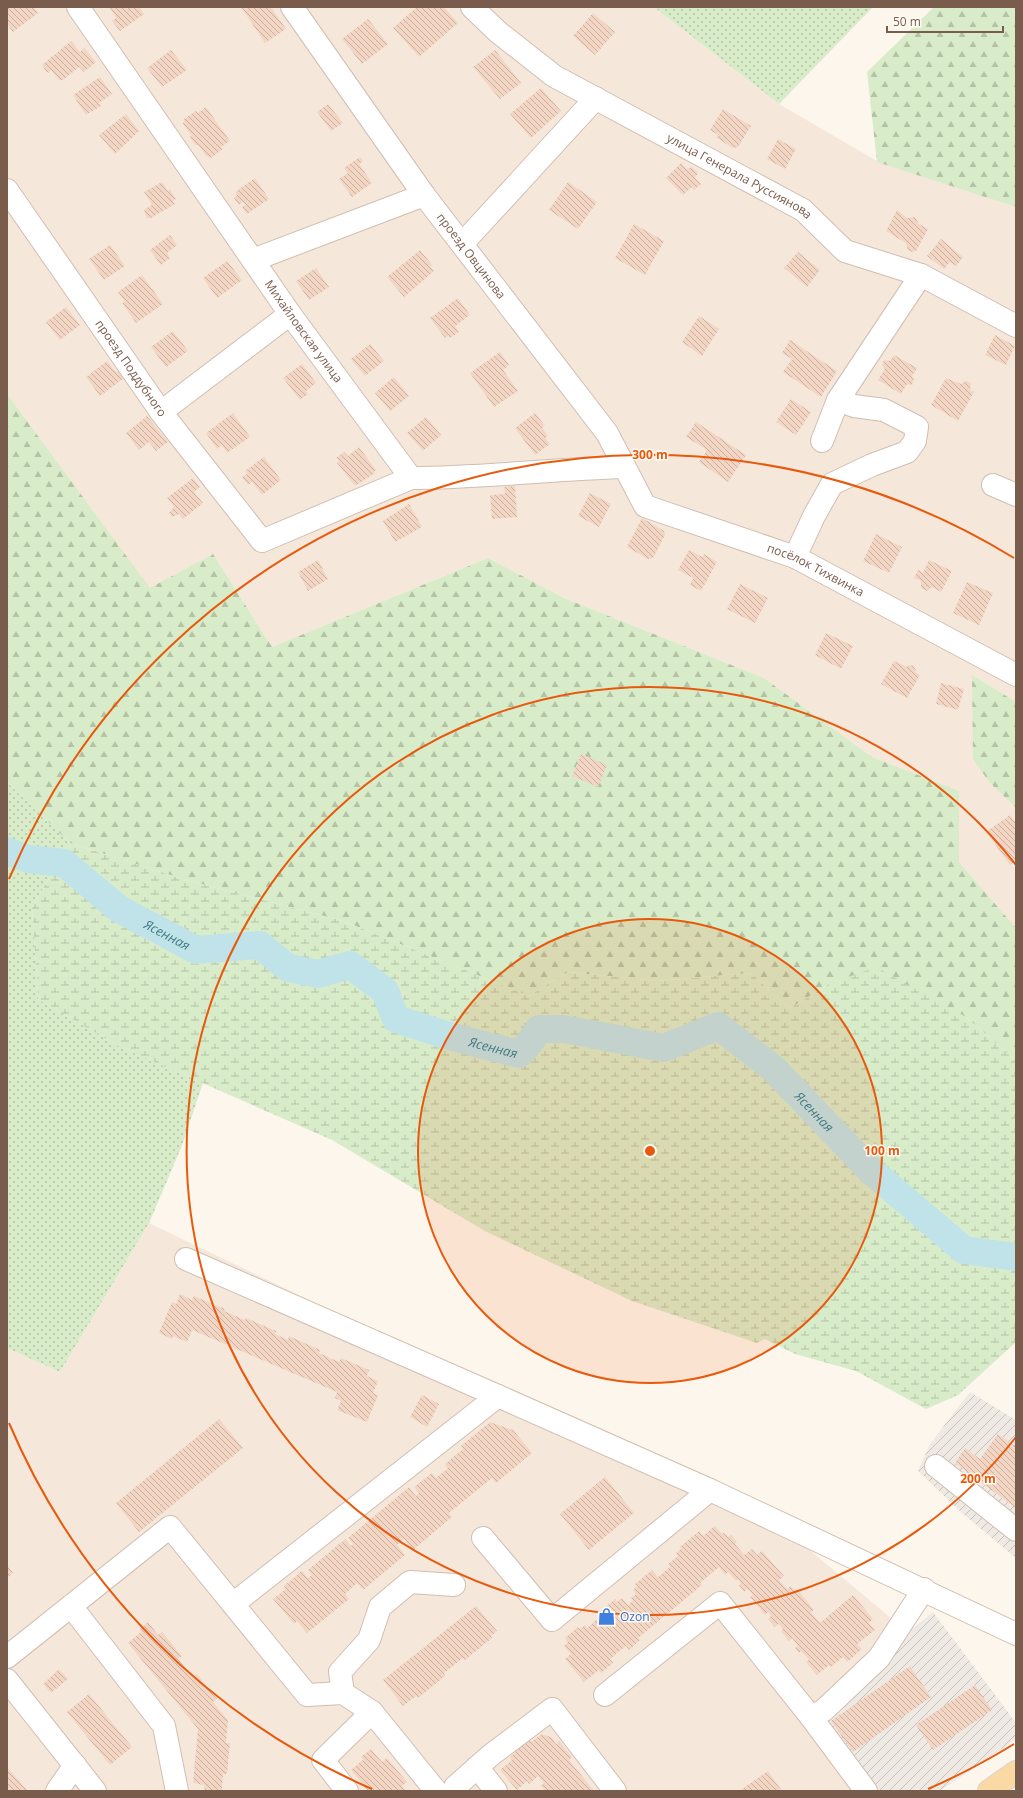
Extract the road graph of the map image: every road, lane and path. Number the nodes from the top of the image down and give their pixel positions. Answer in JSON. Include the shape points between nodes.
{"nodes":[{"id":1,"x":78,"y":7,"type":"edge"},
{"id":2,"x":292,"y":7,"type":"edge"},
{"id":3,"x":472,"y":7,"type":"edge"},
{"id":4,"x":596,"y":98,"type":"junction"},
{"id":5,"x":7,"y":190,"type":"edge"},
{"id":6,"x":424,"y":195,"type":"junction"},
{"id":7,"x":462,"y":244,"type":"junction"},
{"id":8,"x":253,"y":260,"type":"junction"},
{"id":9,"x":921,"y":274,"type":"junction"},
{"id":10,"x":290,"y":314,"type":"junction"},
{"id":11,"x":1016,"y":326,"type":"edge"},
{"id":12,"x":838,"y":400,"type":"junction"},
{"id":13,"x":161,"y":412,"type":"junction"},
{"id":14,"x":822,"y":441,"type":"dead end"},
{"id":15,"x":624,"y":467,"type":"junction"},
{"id":16,"x":411,"y":478,"type":"junction"},
{"id":17,"x":993,"y":485,"type":"dead end"},
{"id":18,"x":1016,"y":495,"type":"edge"},
{"id":19,"x":794,"y":557,"type":"junction"},
{"id":20,"x":1016,"y":675,"type":"edge"},
{"id":21,"x":186,"y":1259,"type":"dead end"},
{"id":22,"x":498,"y":1396,"type":"junction"},
{"id":23,"x":936,"y":1466,"type":"dead end"},
{"id":24,"x":710,"y":1490,"type":"junction"},
{"id":25,"x":1016,"y":1530,"type":"edge"},
{"id":26,"x":483,"y":1538,"type":"dead end"},
{"id":27,"x":454,"y":1585,"type":"dead end"},
{"id":28,"x":924,"y":1589,"type":"junction"},
{"id":29,"x":233,"y":1604,"type":"junction"},
{"id":30,"x":71,"y":1606,"type":"junction"},
{"id":31,"x":1016,"y":1634,"type":"edge"},
{"id":32,"x":7,"y":1657,"type":"edge"},
{"id":33,"x":7,"y":1680,"type":"edge"},
{"id":34,"x":343,"y":1693,"type":"junction"},
{"id":35,"x":605,"y":1695,"type":"dead end"},
{"id":36,"x":372,"y":1712,"type":"junction"},
{"id":37,"x":811,"y":1717,"type":"junction"},
{"id":38,"x":75,"y":1765,"type":"junction"},
{"id":39,"x":477,"y":1767,"type":"junction"},
{"id":40,"x":1016,"y":1772,"type":"edge"},
{"id":41,"x":57,"y":1791,"type":"edge"},
{"id":42,"x":95,"y":1791,"type":"edge"},
{"id":43,"x":176,"y":1791,"type":"edge"},
{"id":44,"x":347,"y":1791,"type":"edge"},
{"id":45,"x":436,"y":1791,"type":"edge"},
{"id":46,"x":454,"y":1791,"type":"edge"},
{"id":47,"x":496,"y":1791,"type":"edge"},
{"id":48,"x":615,"y":1791,"type":"edge"},
{"id":49,"x":866,"y":1791,"type":"edge"},
{"id":50,"x":989,"y":1791,"type":"edge"}],
"edges":[{"from":1,"to":8,"type":"street","name":"Михайловская улица"},
{"from":2,"to":6,"type":"street","name":"проезд Овцинова"},
{"from":3,"to":4,"type":"street","name":"улица Генерала Руссиянова","via":[[498,32],[554,76]]},
{"from":4,"to":7,"type":"street"},
{"from":4,"to":9,"type":"street","name":"улица Генерала Руссиянова","via":[[803,210],[845,251]]},
{"from":5,"to":13,"type":"street","name":"проезд Поддубного"},
{"from":6,"to":7,"type":"street","name":"проезд Овцинова"},
{"from":6,"to":8,"type":"street"},
{"from":7,"to":15,"type":"street","name":"проезд Овцинова","via":[[606,433]]},
{"from":8,"to":10,"type":"street","name":"Михайловская улица"},
{"from":9,"to":11,"type":"street","name":"улица Генерала Руссиянова"},
{"from":9,"to":12,"type":"street"},
{"from":10,"to":13,"type":"street"},
{"from":10,"to":16,"type":"street","name":"Михайловская улица"},
{"from":12,"to":14,"type":"street"},
{"from":12,"to":19,"type":"street","via":[[854,406],[884,410],[917,427],[915,441],[907,452],[832,484]]},
{"from":13,"to":16,"type":"street","name":"проезд Поддубного","via":[[262,540]]},
{"from":15,"to":16,"type":"street"},
{"from":15,"to":19,"type":"street","name":"посёлок Тихвинка","via":[[645,506]]},
{"from":17,"to":18,"type":"street"},
{"from":19,"to":20,"type":"street","name":"посёлок Тихвинка"},
{"from":21,"to":22,"type":"street"},
{"from":22,"to":24,"type":"street"},
{"from":22,"to":29,"type":"street"},
{"from":23,"to":25,"type":"street"},
{"from":24,"to":26,"type":"street","via":[[552,1620]]},
{"from":24,"to":28,"type":"street"},
{"from":27,"to":34,"type":"street","via":[[410,1582],[380,1607],[369,1640],[340,1672]]},
{"from":28,"to":31,"type":"street"},
{"from":28,"to":37,"type":"street","via":[[879,1658],[824,1710]]},
{"from":29,"to":30,"type":"street","via":[[170,1527]]},
{"from":29,"to":34,"type":"street","via":[[307,1695]]},
{"from":30,"to":32,"type":"street"},
{"from":30,"to":43,"type":"street","via":[[164,1726]]},
{"from":33,"to":38,"type":"street"},
{"from":34,"to":36,"type":"street"},
{"from":35,"to":37,"type":"street","via":[[720,1603]]},
{"from":36,"to":44,"type":"street","via":[[323,1760]]},
{"from":36,"to":45,"type":"street"},
{"from":37,"to":49,"type":"street"},
{"from":38,"to":41,"type":"street"},
{"from":38,"to":42,"type":"street"},
{"from":39,"to":46,"type":"street","via":[[455,1787]]},
{"from":39,"to":47,"type":"street"},
{"from":39,"to":48,"type":"street","via":[[552,1709]]},
{"from":40,"to":50,"type":"main road"}]}
